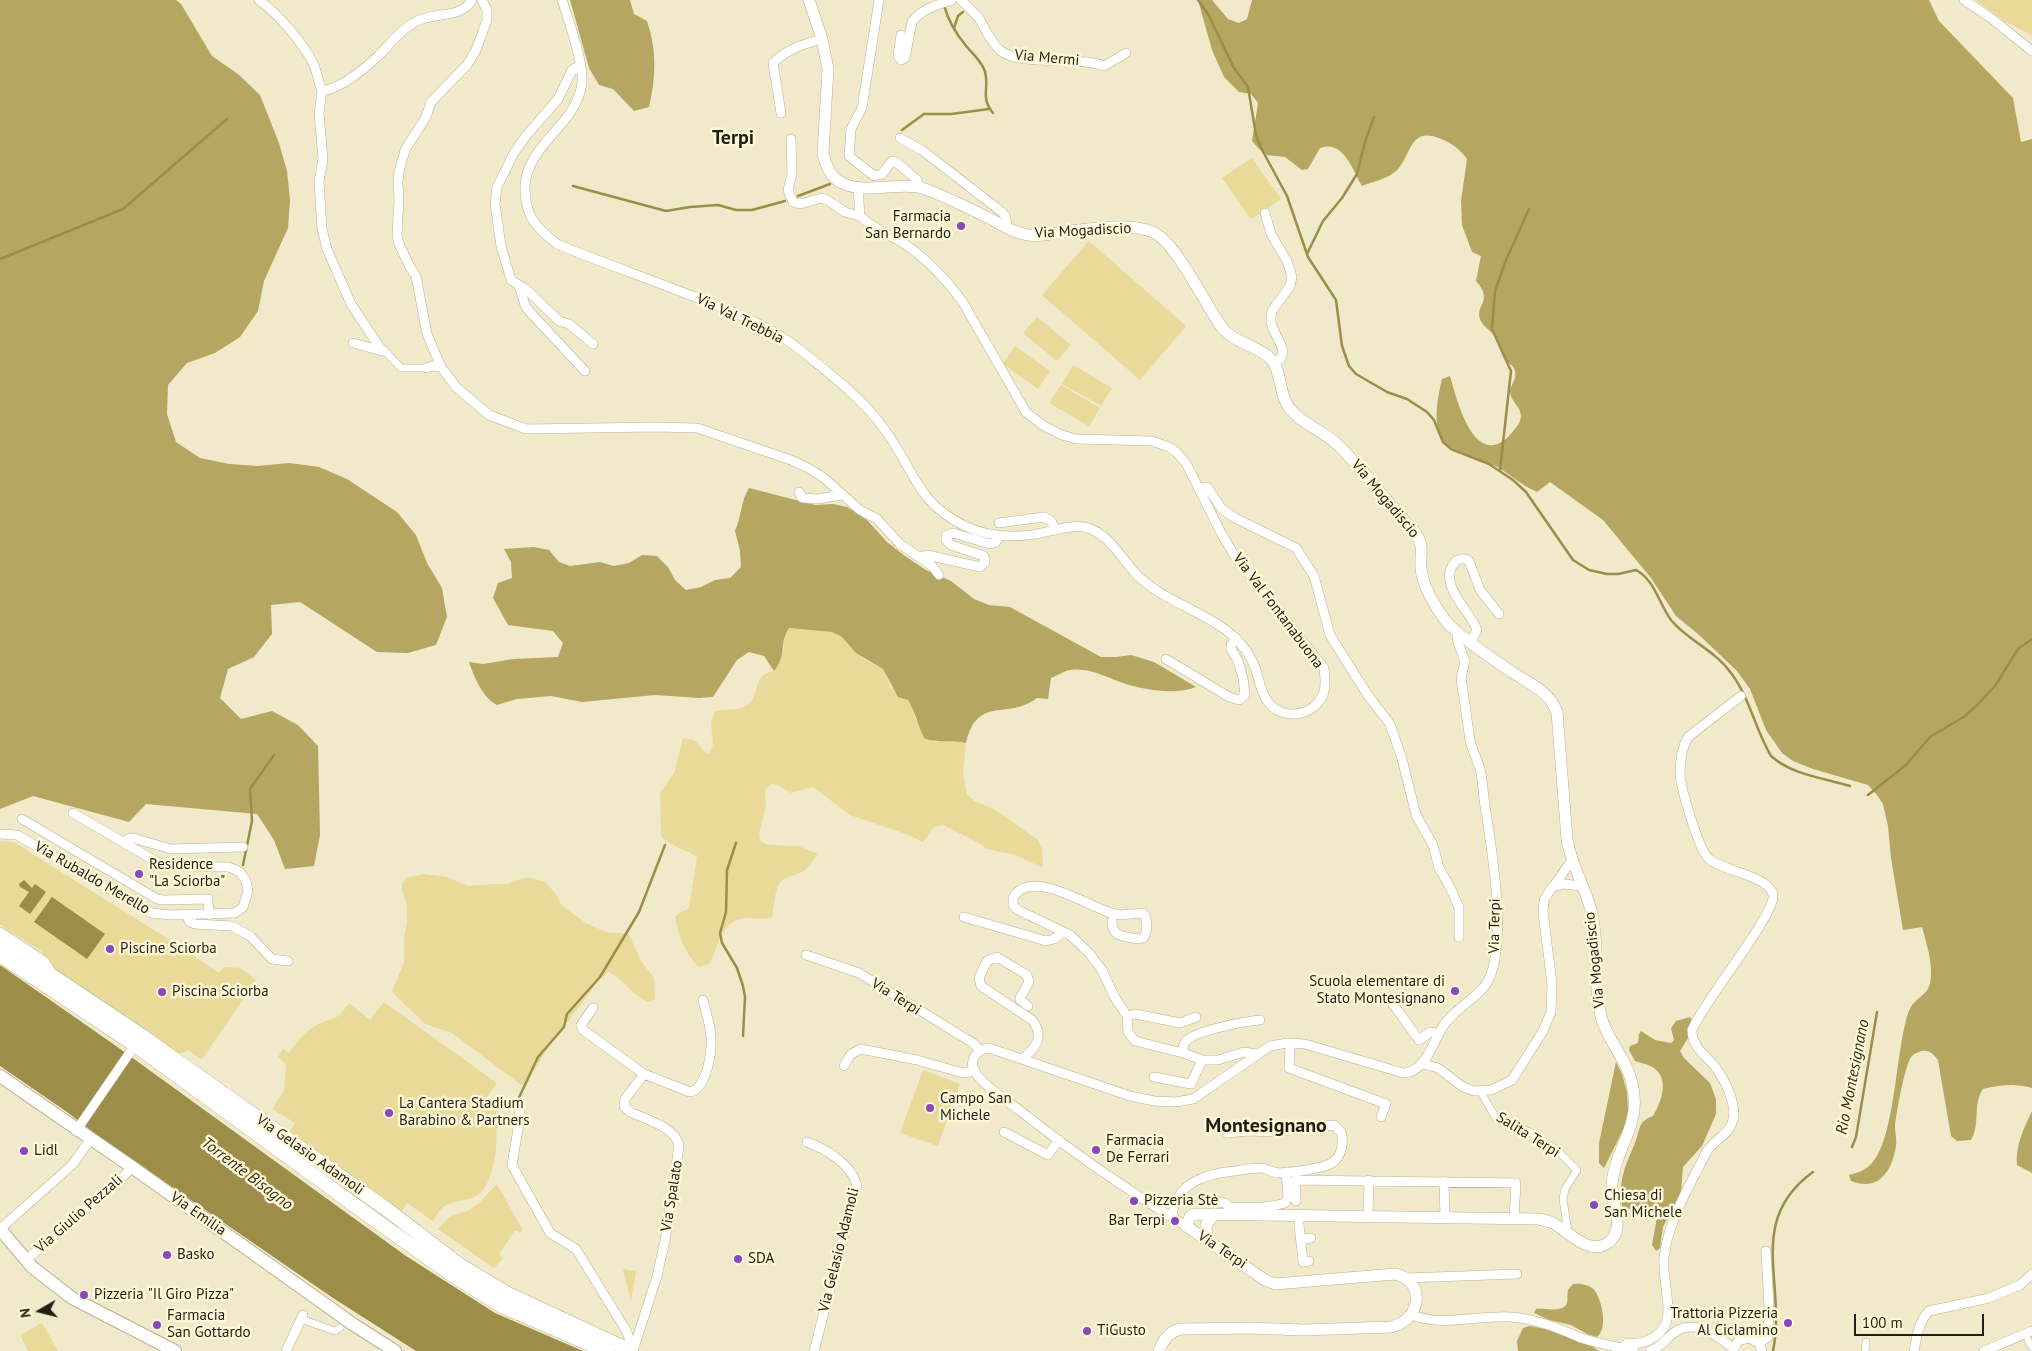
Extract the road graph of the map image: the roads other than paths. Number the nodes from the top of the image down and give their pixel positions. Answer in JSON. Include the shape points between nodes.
{"nodes":[{"id":1,"x":259,"y":0,"type":"edge"},
{"id":2,"x":472,"y":0,"type":"edge"},
{"id":3,"x":482,"y":0,"type":"edge"},
{"id":4,"x":562,"y":0,"type":"edge"},
{"id":5,"x":809,"y":0,"type":"edge"},
{"id":6,"x":879,"y":0,"type":"edge"},
{"id":7,"x":952,"y":0,"type":"edge"},
{"id":8,"x":961,"y":0,"type":"edge"},
{"id":9,"x":1964,"y":0,"type":"edge"},
{"id":10,"x":901,"y":35,"type":"dead end"},
{"id":11,"x":822,"y":39,"type":"junction"},
{"id":12,"x":2032,"y":51,"type":"edge"},
{"id":13,"x":1126,"y":53,"type":"dead end"},
{"id":14,"x":580,"y":65,"type":"junction"},
{"id":15,"x":322,"y":91,"type":"junction"},
{"id":16,"x":781,"y":113,"type":"dead end"},
{"id":17,"x":900,"y":138,"type":"dead end"},
{"id":18,"x":791,"y":139,"type":"dead end"},
{"id":19,"x":858,"y":187,"type":"junction"},
{"id":20,"x":919,"y":188,"type":"junction"},
{"id":21,"x":1265,"y":213,"type":"dead end"},
{"id":22,"x":860,"y":216,"type":"junction"},
{"id":23,"x":1007,"y":228,"type":"junction"},
{"id":24,"x":519,"y":286,"type":"junction"},
{"id":25,"x":353,"y":342,"type":"dead end"},
{"id":26,"x":592,"y":344,"type":"dead end"},
{"id":27,"x":383,"y":349,"type":"junction"},
{"id":28,"x":1274,"y":363,"type":"junction"},
{"id":29,"x":441,"y":367,"type":"junction"},
{"id":30,"x":426,"y":368,"type":"joint"},
{"id":31,"x":585,"y":371,"type":"dead end"},
{"id":32,"x":1200,"y":488,"type":"junction"},
{"id":33,"x":800,"y":492,"type":"dead end"},
{"id":34,"x":842,"y":495,"type":"junction"},
{"id":35,"x":998,"y":523,"type":"dead end"},
{"id":36,"x":1056,"y":530,"type":"junction"},
{"id":37,"x":998,"y":536,"type":"junction"},
{"id":38,"x":920,"y":557,"type":"junction"},
{"id":39,"x":939,"y":575,"type":"dead end"},
{"id":40,"x":1499,"y":614,"type":"dead end"},
{"id":41,"x":1457,"y":631,"type":"junction"},
{"id":42,"x":1236,"y":638,"type":"junction"},
{"id":43,"x":1471,"y":642,"type":"junction"},
{"id":44,"x":1166,"y":659,"type":"dead end"},
{"id":45,"x":1740,"y":696,"type":"dead end"},
{"id":46,"x":73,"y":813,"type":"dead end"},
{"id":47,"x":22,"y":819,"type":"dead end"},
{"id":48,"x":0,"y":834,"type":"edge"},
{"id":49,"x":125,"y":843,"type":"junction"},
{"id":50,"x":243,"y":847,"type":"dead end"},
{"id":51,"x":1572,"y":860,"type":"junction"},
{"id":52,"x":1582,"y":886,"type":"junction"},
{"id":53,"x":1552,"y":887,"type":"junction"},
{"id":54,"x":186,"y":914,"type":"junction"},
{"id":55,"x":209,"y":914,"type":"junction"},
{"id":56,"x":964,"y":917,"type":"dead end"},
{"id":57,"x":1112,"y":921,"type":"dead end"},
{"id":58,"x":0,"y":932,"type":"edge"},
{"id":59,"x":1064,"y":932,"type":"junction"},
{"id":60,"x":1459,"y":937,"type":"dead end"},
{"id":61,"x":0,"y":941,"type":"edge"},
{"id":62,"x":0,"y":955,"type":"edge"},
{"id":63,"x":806,"y":955,"type":"dead end"},
{"id":64,"x":288,"y":961,"type":"dead end"},
{"id":65,"x":56,"y":978,"type":"junction"},
{"id":66,"x":1388,"y":997,"type":"dead end"},
{"id":67,"x":703,"y":1000,"type":"dead end"},
{"id":68,"x":1028,"y":1006,"type":"dead end"},
{"id":69,"x":593,"y":1008,"type":"dead end"},
{"id":70,"x":1127,"y":1016,"type":"junction"},
{"id":71,"x":1196,"y":1017,"type":"dead end"},
{"id":72,"x":1260,"y":1020,"type":"dead end"},
{"id":73,"x":133,"y":1030,"type":"junction"},
{"id":74,"x":1439,"y":1034,"type":"junction"},
{"id":75,"x":1292,"y":1043,"type":"junction"},
{"id":76,"x":133,"y":1048,"type":"junction"},
{"id":77,"x":980,"y":1051,"type":"junction"},
{"id":78,"x":1182,"y":1053,"type":"junction"},
{"id":79,"x":1257,"y":1054,"type":"junction"},
{"id":80,"x":1022,"y":1059,"type":"junction"},
{"id":81,"x":1202,"y":1060,"type":"junction"},
{"id":82,"x":1423,"y":1064,"type":"junction"},
{"id":83,"x":844,"y":1066,"type":"dead end"},
{"id":84,"x":974,"y":1071,"type":"junction"},
{"id":85,"x":644,"y":1074,"type":"junction"},
{"id":86,"x":0,"y":1076,"type":"edge"},
{"id":87,"x":1154,"y":1077,"type":"dead end"},
{"id":88,"x":1480,"y":1091,"type":"junction"},
{"id":89,"x":518,"y":1106,"type":"dead end"},
{"id":90,"x":1382,"y":1118,"type":"dead end"},
{"id":91,"x":78,"y":1128,"type":"junction"},
{"id":92,"x":1004,"y":1132,"type":"dead end"},
{"id":93,"x":1228,"y":1133,"type":"dead end"},
{"id":94,"x":90,"y":1140,"type":"junction"},
{"id":95,"x":1059,"y":1140,"type":"junction"},
{"id":96,"x":807,"y":1142,"type":"dead end"},
{"id":97,"x":1266,"y":1158,"type":"dead end"},
{"id":98,"x":132,"y":1167,"type":"junction"},
{"id":99,"x":1266,"y":1169,"type":"junction"},
{"id":100,"x":1286,"y":1172,"type":"junction"},
{"id":101,"x":1369,"y":1180,"type":"junction"},
{"id":102,"x":1444,"y":1181,"type":"junction"},
{"id":103,"x":1296,"y":1201,"type":"dead end"},
{"id":104,"x":1216,"y":1208,"type":"junction"},
{"id":105,"x":1298,"y":1215,"type":"junction"},
{"id":106,"x":1368,"y":1216,"type":"junction"},
{"id":107,"x":1172,"y":1217,"type":"junction"},
{"id":108,"x":1445,"y":1217,"type":"junction"},
{"id":109,"x":1514,"y":1219,"type":"junction"},
{"id":110,"x":1186,"y":1226,"type":"junction"},
{"id":111,"x":1568,"y":1232,"type":"junction"},
{"id":112,"x":1,"y":1234,"type":"edge"},
{"id":113,"x":1311,"y":1238,"type":"dead end"},
{"id":114,"x":1207,"y":1239,"type":"junction"},
{"id":115,"x":1301,"y":1240,"type":"junction"},
{"id":116,"x":1766,"y":1251,"type":"dead end"},
{"id":117,"x":26,"y":1260,"type":"junction"},
{"id":118,"x":1310,"y":1261,"type":"dead end"},
{"id":119,"x":1517,"y":1274,"type":"dead end"},
{"id":120,"x":2032,"y":1274,"type":"edge"},
{"id":121,"x":1407,"y":1278,"type":"junction"},
{"id":122,"x":1412,"y":1315,"type":"junction"},
{"id":123,"x":302,"y":1317,"type":"joint"},
{"id":124,"x":340,"y":1328,"type":"dead end"},
{"id":125,"x":2032,"y":1331,"type":"edge"},
{"id":126,"x":2028,"y":1340,"type":"dead end"},
{"id":127,"x":1866,"y":1342,"type":"dead end"},
{"id":128,"x":1735,"y":1346,"type":"edge"},
{"id":129,"x":1760,"y":1347,"type":"edge"},
{"id":130,"x":2032,"y":1347,"type":"edge"},
{"id":131,"x":1621,"y":1348,"type":"junction"},
{"id":132,"x":1994,"y":1349,"type":"edge"},
{"id":133,"x":175,"y":1351,"type":"edge"},
{"id":134,"x":286,"y":1351,"type":"edge"},
{"id":135,"x":395,"y":1351,"type":"edge"},
{"id":136,"x":606,"y":1351,"type":"edge"},
{"id":137,"x":632,"y":1351,"type":"edge"},
{"id":138,"x":814,"y":1351,"type":"edge"},
{"id":139,"x":1159,"y":1351,"type":"edge"},
{"id":140,"x":1634,"y":1351,"type":"edge"},
{"id":141,"x":1650,"y":1351,"type":"edge"},
{"id":142,"x":1865,"y":1351,"type":"edge"},
{"id":143,"x":1914,"y":1351,"type":"edge"},
{"id":144,"x":1984,"y":1351,"type":"edge"}],
"edges":[{"from":1,"to":15,"type":"street","via":[[283,22],[305,50]]},
{"from":2,"to":15,"type":"street","via":[[459,12],[432,15],[411,24],[352,77]]},
{"from":3,"to":29,"type":"street","via":[[487,20],[476,50],[467,65],[431,102],[426,117],[405,150],[399,172],[397,235],[416,276],[427,334]]},
{"from":4,"to":14,"type":"street","name":"Via Val Trebbia"},
{"from":5,"to":11,"type":"street","name":"Via Mogadiscio"},
{"from":6,"to":20,"type":"street","via":[[862,108],[851,129],[849,156],[874,176],[882,174],[892,161],[896,162],[917,180]]},
{"from":7,"to":10,"type":"street","via":[[917,15],[912,22],[906,58],[902,60],[898,56]]},
{"from":8,"to":13,"type":"street","name":"Via Mermi","via":[[980,19],[1000,51],[1006,54],[1026,59],[1083,61],[1106,66]]},
{"from":9,"to":12,"type":"street"},
{"from":11,"to":16,"type":"street","via":[[794,48],[773,63]]},
{"from":11,"to":19,"type":"street","name":"Via Mogadiscio","via":[[828,69],[824,161],[839,182]]},
{"from":14,"to":24,"type":"street","via":[[572,70],[558,99],[524,137],[498,187],[495,204],[501,246],[509,276]]},
{"from":14,"to":37,"type":"street","name":"Via Val Trebbia","via":[[582,82],[573,108],[537,151],[525,180],[531,219],[557,244],[723,308],[800,349],[866,408],[885,430],[930,502],[969,528]]},
{"from":15,"to":27,"type":"street","via":[[319,113],[323,159],[319,182],[322,229],[327,249],[351,304]]},
{"from":17,"to":23,"type":"street","via":[[923,151],[1002,212]]},
{"from":18,"to":22,"type":"street","name":"Via Val Fontanabuona","via":[[792,174],[788,190],[793,202],[800,204],[822,198],[845,212]]},
{"from":19,"to":20,"type":"street","name":"Via Mogadiscio"},
{"from":19,"to":22,"type":"street"},
{"from":20,"to":23,"type":"street","name":"Via Mogadiscio"},
{"from":21,"to":28,"type":"street","via":[[1270,234],[1287,261],[1292,277],[1290,286],[1270,316],[1282,352],[1281,358]]},
{"from":22,"to":32,"type":"street","name":"Via Val Fontanabuona","via":[[930,264],[949,284],[972,317],[1026,412],[1044,426],[1076,439],[1147,441],[1169,447],[1186,463]]},
{"from":23,"to":28,"type":"street","name":"Via Mogadiscio","via":[[1030,235],[1118,228],[1153,232],[1175,253],[1229,336]]},
{"from":24,"to":26,"type":"street","via":[[526,288],[559,321],[569,324]]},
{"from":24,"to":31,"type":"street","via":[[525,305]]},
{"from":25,"to":27,"type":"street","via":[[380,351]]},
{"from":27,"to":30,"type":"street","via":[[401,368]]},
{"from":28,"to":41,"type":"street","name":"Via Mogadiscio","via":[[1284,400],[1290,409],[1338,444],[1420,539],[1424,580],[1445,620]]},
{"from":29,"to":30,"type":"street"},
{"from":29,"to":34,"type":"street","via":[[456,387],[484,412],[519,427],[697,428],[798,464],[824,478]]},
{"from":32,"to":42,"type":"street","name":"Via Val Fontanabuona","via":[[1236,558],[1324,668],[1323,694],[1315,706],[1297,714],[1283,713],[1268,703],[1252,660]]},
{"from":32,"to":60,"type":"street","via":[[1207,487],[1222,509],[1235,518],[1296,548],[1314,576],[1330,634],[1390,724],[1416,815],[1434,845],[1439,868],[1458,908]]},
{"from":33,"to":34,"type":"street","via":[[802,498],[816,499]]},
{"from":34,"to":38,"type":"street"},
{"from":35,"to":36,"type":"street","via":[[1038,518],[1051,520]]},
{"from":36,"to":37,"type":"street","name":"Via Val Trebbia","via":[[1023,536]]},
{"from":36,"to":42,"type":"street","name":"Via Val Fontanabuona","via":[[1080,526],[1095,530],[1144,581]]},
{"from":37,"to":38,"type":"street","via":[[996,542],[990,544],[954,533],[946,536],[946,542],[951,545],[984,556],[985,562],[980,567],[927,555]]},
{"from":38,"to":39,"type":"street"},
{"from":40,"to":43,"type":"street","via":[[1480,590],[1472,564],[1466,559],[1458,560],[1451,570],[1451,583],[1458,602],[1476,626],[1477,633]]},
{"from":41,"to":43,"type":"street","name":"Via Mogadiscio"},
{"from":41,"to":74,"type":"street","name":"Via Terpi","via":[[1464,661],[1463,692],[1472,750],[1480,769],[1495,876],[1497,945],[1487,983],[1447,1019]]},
{"from":42,"to":44,"type":"street","via":[[1231,650],[1238,661],[1245,687],[1239,700]]},
{"from":43,"to":51,"type":"street","name":"Via Mogadiscio","via":[[1547,694],[1555,706],[1559,722],[1567,839]]},
{"from":45,"to":131,"type":"street","via":[[1688,737],[1680,772],[1703,853],[1716,864],[1764,882],[1774,895],[1771,909],[1692,1030],[1695,1046],[1722,1078],[1734,1118],[1730,1128],[1707,1151],[1669,1234],[1664,1270],[1668,1312],[1665,1324],[1646,1342],[1628,1343]]},
{"from":46,"to":49,"type":"street","name":"Via Rubaldo Merello"},
{"from":47,"to":55,"type":"street","via":[[157,898],[208,899]]},
{"from":48,"to":54,"type":"street","name":"Via Rubaldo Merello","via":[[17,835],[151,913]]},
{"from":49,"to":50,"type":"street","via":[[133,838],[171,849]]},
{"from":49,"to":55,"type":"street","name":"Via Rubaldo Merello","via":[[169,866],[229,867],[240,872],[248,891],[243,907],[235,913],[224,910]]},
{"from":51,"to":52,"type":"street","name":"Via Mogadiscio"},
{"from":51,"to":53,"type":"street"},
{"from":52,"to":53,"type":"street","via":[[1564,884]]},
{"from":52,"to":111,"type":"street","name":"Via Mogadiscio","via":[[1592,913],[1598,1004],[1608,1035],[1627,1066],[1635,1098],[1627,1137],[1614,1171],[1612,1185],[1618,1217],[1613,1238],[1605,1245],[1594,1246],[1584,1244]]},
{"from":53,"to":88,"type":"street","via":[[1544,900],[1543,912],[1552,984],[1551,1012],[1543,1031],[1512,1080],[1500,1087]]},
{"from":54,"to":55,"type":"street","name":"Via Rubaldo Merello"},
{"from":54,"to":64,"type":"street","name":"Via Rubaldo Merello","via":[[195,924],[232,926],[250,936],[272,959]]},
{"from":56,"to":59,"type":"street","via":[[1046,941]]},
{"from":57,"to":59,"type":"street","via":[[1115,933],[1139,939],[1146,934],[1143,913],[1112,913],[1043,886],[1026,887],[1014,895],[1013,905],[1018,910]]},
{"from":58,"to":65,"type":"street","via":[[44,961]]},
{"from":59,"to":70,"type":"street","via":[[1098,964]]},
{"from":61,"to":65,"type":"main road","name":"Via Gelasio Adamoli"},
{"from":62,"to":76,"type":"main road","name":"Via Gelasio Adamoli"},
{"from":63,"to":77,"type":"street","name":"Via Terpi","via":[[859,973],[973,1043]]},
{"from":65,"to":73,"type":"main road","name":"Via Gelasio Adamoli"},
{"from":66,"to":74,"type":"street","via":[[1420,1040],[1430,1032]]},
{"from":67,"to":85,"type":"street","via":[[711,1036],[708,1062],[699,1089],[687,1092]]},
{"from":68,"to":80,"type":"street","via":[[1020,1000],[1029,982],[1027,975],[997,957],[988,961],[979,978],[981,986],[1038,1027],[1036,1045]]},
{"from":69,"to":85,"type":"street","via":[[581,1025],[583,1030]]},
{"from":70,"to":71,"type":"street","via":[[1136,1014],[1180,1023]]},
{"from":70,"to":78,"type":"street","via":[[1128,1032],[1135,1042]]},
{"from":72,"to":78,"type":"street","via":[[1227,1025],[1190,1038],[1183,1045]]},
{"from":73,"to":76,"type":"street"},
{"from":73,"to":137,"type":"main road","name":"Via Gelasio Adamoli","via":[[385,1208],[461,1266],[508,1294]]},
{"from":74,"to":82,"type":"street","name":"Via Terpi"},
{"from":75,"to":79,"type":"street","via":[[1270,1046]]},
{"from":75,"to":82,"type":"street","via":[[1403,1073],[1415,1071]]},
{"from":75,"to":90,"type":"street","via":[[1289,1068],[1386,1104]]},
{"from":76,"to":91,"type":"street"},
{"from":76,"to":136,"type":"main road","name":"Via Gelasio Adamoli","via":[[454,1276],[502,1306]]},
{"from":77,"to":80,"type":"street","via":[[989,1048]]},
{"from":77,"to":84,"type":"street","via":[[974,1056]]},
{"from":78,"to":81,"type":"street"},
{"from":79,"to":80,"type":"street","via":[[1204,1093],[1176,1102],[1154,1102],[1130,1096]]},
{"from":79,"to":81,"type":"street","via":[[1244,1052],[1218,1060]]},
{"from":81,"to":87,"type":"street","via":[[1191,1084]]},
{"from":82,"to":88,"type":"street","via":[[1438,1068],[1463,1087]]},
{"from":83,"to":84,"type":"street","via":[[850,1054],[861,1049],[963,1073]]},
{"from":84,"to":95,"type":"street","name":"Via Terpi","via":[[1008,1102]]},
{"from":85,"to":137,"type":"street","name":"Via Spalato","via":[[625,1099],[624,1106],[673,1132],[679,1146],[657,1276]]},
{"from":86,"to":91,"type":"main road","name":"Via Emilia"},
{"from":88,"to":111,"type":"street","name":"Salita Terpi","via":[[1496,1118],[1530,1132],[1558,1151],[1577,1170],[1565,1189],[1563,1199]]},
{"from":89,"to":137,"type":"street","via":[[520,1117],[512,1165],[550,1233],[576,1249],[627,1332]]},
{"from":91,"to":94,"type":"main road","name":"Via Emilia"},
{"from":92,"to":95,"type":"street","via":[[1048,1155]]},
{"from":93,"to":100,"type":"street","via":[[1274,1132],[1332,1125],[1340,1130],[1342,1144],[1334,1162]]},
{"from":94,"to":98,"type":"main road","name":"Via Emilia"},
{"from":94,"to":112,"type":"street","via":[[72,1165]]},
{"from":95,"to":107,"type":"street","name":"Via Terpi"},
{"from":96,"to":138,"type":"street","name":"Via Gelasio Adamoli","via":[[821,1147],[838,1160],[855,1178],[857,1185]]},
{"from":97,"to":99,"type":"street"},
{"from":98,"to":117,"type":"street","name":"Via Giulio Pezzali"},
{"from":98,"to":135,"type":"main road","name":"Via Emilia","via":[[354,1326]]},
{"from":99,"to":100,"type":"street"},
{"from":99,"to":107,"type":"street","via":[[1218,1173],[1196,1180],[1181,1192]]},
{"from":100,"to":104,"type":"street","name":"Via Mogadiscio","via":[[1288,1198],[1285,1203],[1260,1208],[1228,1207],[1225,1203]]},
{"from":101,"to":102,"type":"street"},
{"from":101,"to":103,"type":"street","via":[[1295,1180]]},
{"from":101,"to":106,"type":"street"},
{"from":102,"to":108,"type":"street"},
{"from":102,"to":109,"type":"street","via":[[1516,1182]]},
{"from":104,"to":105,"type":"street","name":"Via Mogadiscio"},
{"from":104,"to":110,"type":"street","name":"Via Mogadiscio","via":[[1194,1214]]},
{"from":104,"to":114,"type":"street","via":[[1206,1225]]},
{"from":105,"to":106,"type":"street","name":"Via Mogadiscio"},
{"from":105,"to":115,"type":"street"},
{"from":106,"to":108,"type":"street","name":"Via Mogadiscio"},
{"from":107,"to":110,"type":"street","name":"Via Terpi"},
{"from":108,"to":109,"type":"street","name":"Via Mogadiscio"},
{"from":109,"to":111,"type":"street","name":"Via Mogadiscio","via":[[1551,1222]]},
{"from":110,"to":114,"type":"street","name":"Via Terpi"},
{"from":112,"to":117,"type":"main road"},
{"from":113,"to":115,"type":"street"},
{"from":114,"to":121,"type":"street","name":"Via Terpi","via":[[1275,1284],[1395,1274]]},
{"from":115,"to":118,"type":"street","via":[[1303,1262]]},
{"from":116,"to":129,"type":"street","via":[[1768,1337]]},
{"from":117,"to":133,"type":"main road","via":[[72,1298]]},
{"from":119,"to":121,"type":"street","name":"Via Terpi"},
{"from":120,"to":143,"type":"street","via":[[2020,1285],[1989,1298],[1929,1311],[1916,1332]]},
{"from":121,"to":122,"type":"street","via":[[1415,1294]]},
{"from":122,"to":131,"type":"street","via":[[1425,1320],[1528,1319]]},
{"from":122,"to":139,"type":"street","via":[[1402,1324],[1391,1327],[1181,1329],[1174,1330],[1163,1340]]},
{"from":123,"to":124,"type":"street","via":[[335,1331]]},
{"from":123,"to":134,"type":"street"},
{"from":125,"to":132,"type":"street"},
{"from":126,"to":130,"type":"street"},
{"from":127,"to":142,"type":"street"},
{"from":128,"to":129,"type":"street","via":[[1749,1338]]},
{"from":128,"to":141,"type":"street","via":[[1716,1334],[1690,1327],[1674,1332],[1663,1345]]},
{"from":131,"to":140,"type":"street"},
{"from":132,"to":144,"type":"street"}]}
